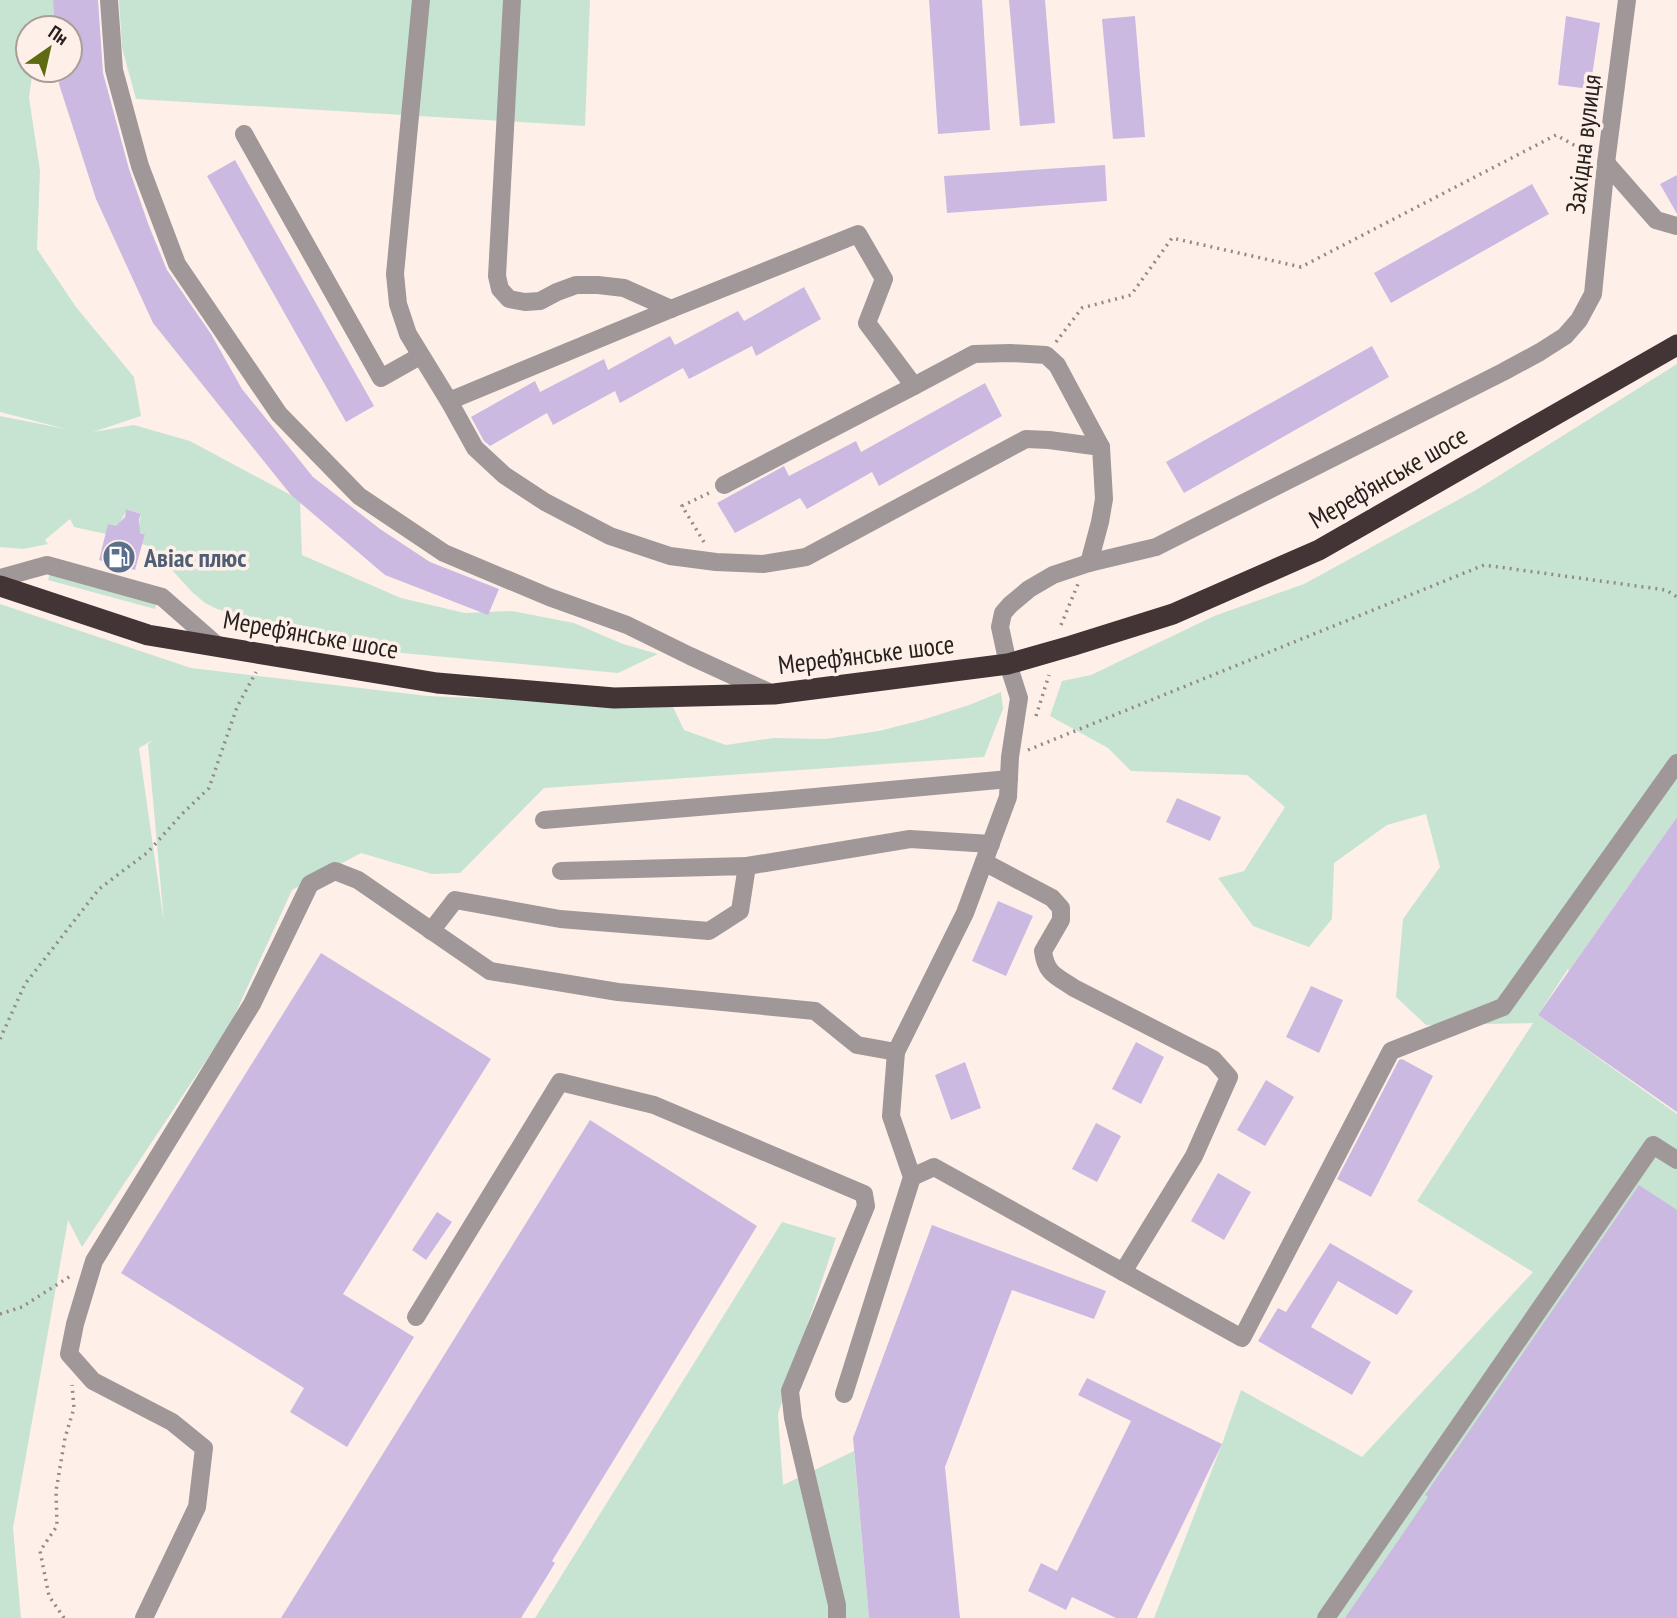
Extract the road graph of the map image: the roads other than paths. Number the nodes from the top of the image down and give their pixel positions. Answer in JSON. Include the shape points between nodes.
{"nodes":[{"id":1,"x":109,"y":0,"type":"edge"},
{"id":2,"x":421,"y":0,"type":"edge"},
{"id":3,"x":512,"y":0,"type":"edge"},
{"id":4,"x":1627,"y":0,"type":"edge"},
{"id":5,"x":244,"y":134,"type":"dead end"},
{"id":6,"x":1606,"y":163,"type":"junction"},
{"id":7,"x":1677,"y":226,"type":"edge"},
{"id":8,"x":670,"y":309,"type":"junction"},
{"id":9,"x":1677,"y":345,"type":"edge"},
{"id":10,"x":420,"y":356,"type":"junction"},
{"id":11,"x":914,"y":386,"type":"junction"},
{"id":12,"x":449,"y":401,"type":"junction"},
{"id":13,"x":1101,"y":447,"type":"junction"},
{"id":14,"x":724,"y":485,"type":"road end"},
{"id":15,"x":1089,"y":563,"type":"junction"},
{"id":16,"x":0,"y":578,"type":"edge"},
{"id":17,"x":0,"y":586,"type":"edge"},
{"id":18,"x":219,"y":647,"type":"junction"},
{"id":19,"x":1008,"y":664,"type":"junction"},
{"id":20,"x":774,"y":694,"type":"junction"},
{"id":21,"x":1677,"y":763,"type":"edge"},
{"id":22,"x":1009,"y":779,"type":"junction"},
{"id":23,"x":544,"y":820,"type":"dead end"},
{"id":24,"x":991,"y":844,"type":"junction"},
{"id":25,"x":984,"y":862,"type":"junction"},
{"id":26,"x":747,"y":866,"type":"junction"},
{"id":27,"x":561,"y":871,"type":"dead end"},
{"id":28,"x":431,"y":931,"type":"junction"},
{"id":29,"x":896,"y":1052,"type":"junction"},
{"id":30,"x":1677,"y":1160,"type":"edge"},
{"id":31,"x":912,"y":1177,"type":"junction"},
{"id":32,"x":1123,"y":1272,"type":"junction"},
{"id":33,"x":416,"y":1317,"type":"dead end"},
{"id":34,"x":844,"y":1395,"type":"dead end"},
{"id":35,"x":144,"y":1618,"type":"edge"},
{"id":36,"x":837,"y":1618,"type":"edge"},
{"id":37,"x":1326,"y":1618,"type":"edge"}],
"edges":[{"from":1,"to":20,"type":"street","via":[[114,70],[140,166],[177,264],[279,414],[359,496],[444,553],[627,625]]},
{"from":2,"to":10,"type":"street","via":[[395,274],[398,304]]},
{"from":3,"to":8,"type":"street","via":[[497,276],[500,289],[509,299],[540,302],[576,285],[624,288]]},
{"from":4,"to":6,"type":"street","name":"Західна вулиця"},
{"from":5,"to":10,"type":"street","via":[[381,378]]},
{"from":6,"to":7,"type":"street","via":[[1656,220]]},
{"from":6,"to":15,"type":"street","name":"Західна вулиця","via":[[1593,294],[1565,336],[1156,547]]},
{"from":8,"to":11,"type":"street","via":[[858,234],[884,279],[867,323]]},
{"from":8,"to":12,"type":"street"},
{"from":9,"to":19,"type":"highway","name":"Мереф’янське шосе","via":[[1319,550],[1173,614]]},
{"from":10,"to":12,"type":"street"},
{"from":11,"to":13,"type":"street","via":[[974,354],[1046,355],[1057,365]]},
{"from":11,"to":14,"type":"street"},
{"from":12,"to":13,"type":"street","via":[[475,447],[545,502],[610,536],[670,556],[716,562],[763,564],[806,556],[1026,439]]},
{"from":13,"to":15,"type":"street","via":[[1104,499]]},
{"from":15,"to":19,"type":"street","via":[[1053,575],[1010,605],[1000,627]]},
{"from":16,"to":18,"type":"street","via":[[47,565],[162,597]]},
{"from":17,"to":18,"type":"highway","name":"Мереф’янське шосе","via":[[148,635]]},
{"from":18,"to":20,"type":"highway","name":"Мереф’янське шосе","via":[[437,683],[614,698]]},
{"from":19,"to":20,"type":"highway","name":"Мереф’янське шосе"},
{"from":19,"to":22,"type":"street","via":[[1019,698]]},
{"from":21,"to":32,"type":"street","via":[[1503,1007],[1391,1051],[1242,1338]]},
{"from":22,"to":23,"type":"street"},
{"from":22,"to":24,"type":"street","via":[[1008,797]]},
{"from":24,"to":25,"type":"street"},
{"from":24,"to":26,"type":"street","via":[[910,839]]},
{"from":25,"to":29,"type":"street","via":[[965,913]]},
{"from":25,"to":32,"type":"street","via":[[1052,898],[1061,908],[1062,920],[1043,951],[1053,974],[1213,1059],[1229,1077],[1194,1156]]},
{"from":26,"to":27,"type":"street"},
{"from":26,"to":28,"type":"street","via":[[740,911],[709,932],[560,919],[455,900]]},
{"from":28,"to":29,"type":"street","via":[[490,971],[618,992],[814,1011],[857,1045]]},
{"from":28,"to":35,"type":"street","via":[[358,880],[335,871],[310,884],[252,1004],[94,1261],[69,1354],[93,1381],[172,1422],[204,1448],[197,1507]]},
{"from":29,"to":31,"type":"street","via":[[891,1116]]},
{"from":30,"to":37,"type":"street","via":[[1653,1145]]},
{"from":31,"to":32,"type":"street","via":[[934,1167]]},
{"from":31,"to":34,"type":"street"},
{"from":33,"to":36,"type":"street","via":[[559,1082],[654,1105],[864,1194],[866,1206],[790,1391]]}]}
